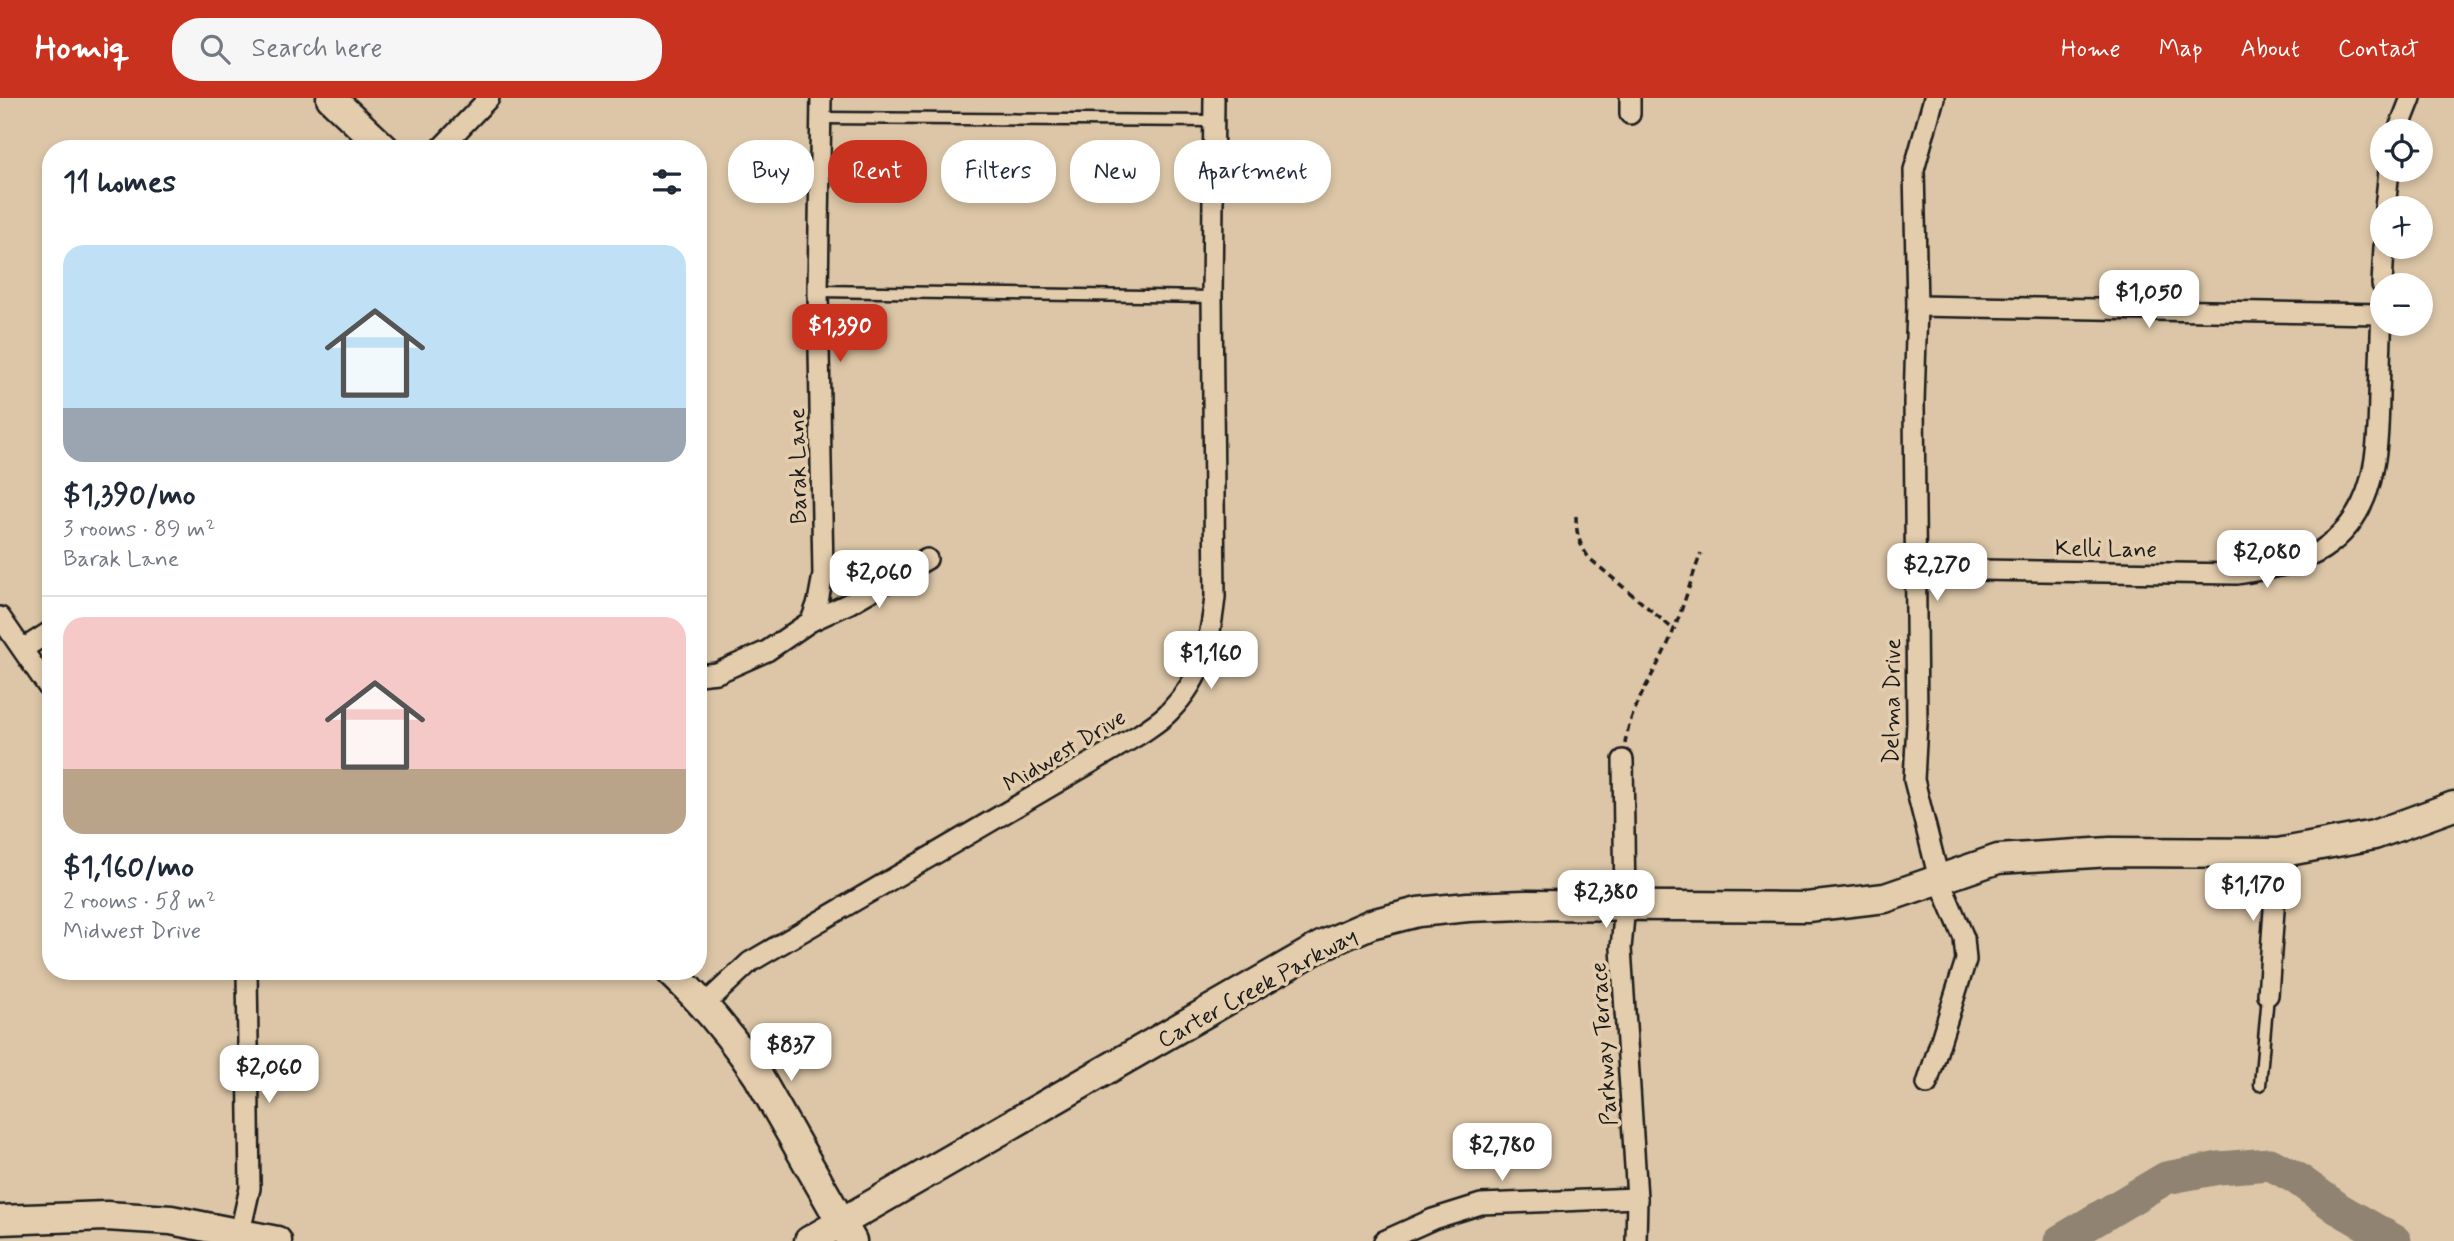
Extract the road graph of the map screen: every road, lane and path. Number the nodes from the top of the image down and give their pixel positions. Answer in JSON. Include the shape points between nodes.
{"nodes":[{"id":1,"x":331,"y":98,"type":"edge"},
{"id":2,"x":489,"y":98,"type":"edge"},
{"id":3,"x":821,"y":98,"type":"edge"},
{"id":4,"x":1214,"y":98,"type":"edge"},
{"id":5,"x":1934,"y":98,"type":"edge"},
{"id":6,"x":2411,"y":98,"type":"edge"},
{"id":7,"x":821,"y":118,"type":"junction"},
{"id":8,"x":2403,"y":119,"type":"edge"},
{"id":9,"x":1213,"y":121,"type":"junction"},
{"id":10,"x":375,"y":140,"type":"edge"},
{"id":11,"x":449,"y":140,"type":"edge"},
{"id":12,"x":818,"y":290,"type":"junction"},
{"id":13,"x":1212,"y":297,"type":"junction"},
{"id":14,"x":1917,"y":306,"type":"junction"},
{"id":15,"x":2370,"y":314,"type":"edge"},
{"id":16,"x":2381,"y":336,"type":"edge"},
{"id":17,"x":1576,"y":516,"type":"dead end"},
{"id":18,"x":1701,"y":553,"type":"dead end"},
{"id":19,"x":927,"y":559,"type":"dead end"},
{"id":20,"x":1916,"y":569,"type":"junction"},
{"id":21,"x":0,"y":617,"type":"edge"},
{"id":22,"x":811,"y":621,"type":"junction"},
{"id":23,"x":1673,"y":629,"type":"junction"},
{"id":24,"x":42,"y":637,"type":"edge"},
{"id":25,"x":23,"y":649,"type":"junction"},
{"id":26,"x":707,"y":674,"type":"edge"},
{"id":27,"x":42,"y":678,"type":"edge"},
{"id":28,"x":1623,"y":760,"type":"joint"},
{"id":29,"x":2454,"y":806,"type":"edge"},
{"id":30,"x":2278,"y":853,"type":"junction"},
{"id":31,"x":1939,"y":879,"type":"junction"},
{"id":32,"x":1625,"y":906,"type":"junction"},
{"id":33,"x":247,"y":980,"type":"edge"},
{"id":34,"x":679,"y":980,"type":"edge"},
{"id":35,"x":2268,"y":996,"type":"joint"},
{"id":36,"x":704,"y":1005,"type":"junction"},
{"id":37,"x":1927,"y":1084,"type":"dead end"},
{"id":38,"x":2260,"y":1084,"type":"dead end"},
{"id":39,"x":1637,"y":1198,"type":"junction"},
{"id":40,"x":0,"y":1220,"type":"edge"},
{"id":41,"x":847,"y":1232,"type":"edge"},
{"id":42,"x":240,"y":1233,"type":"junction"},
{"id":43,"x":277,"y":1241,"type":"edge"},
{"id":44,"x":809,"y":1241,"type":"edge"},
{"id":45,"x":1384,"y":1241,"type":"edge"},
{"id":46,"x":1636,"y":1241,"type":"edge"}],
"edges":[{"from":1,"to":10,"type":"street"},
{"from":2,"to":11,"type":"street"},
{"from":3,"to":7,"type":"street","name":"Barak Lane"},
{"from":4,"to":9,"type":"street","name":"Midwest Drive"},
{"from":5,"to":14,"type":"street","name":"Delma Drive","via":[[1914,170]]},
{"from":6,"to":8,"type":"street"},
{"from":7,"to":9,"type":"lane"},
{"from":7,"to":12,"type":"street","name":"Barak Lane"},
{"from":9,"to":13,"type":"street","name":"Midwest Drive"},
{"from":12,"to":13,"type":"lane"},
{"from":12,"to":22,"type":"street","name":"Barak Lane","via":[[823,575]]},
{"from":13,"to":36,"type":"street","name":"Midwest Drive","via":[[1215,597],[1211,638],[1196,676],[1170,711],[1140,734],[750,962]]},
{"from":14,"to":15,"type":"street"},
{"from":14,"to":20,"type":"street","name":"Delma Drive"},
{"from":16,"to":20,"type":"street","name":"Kelli Lane","via":[[2378,450],[2369,489],[2350,525],[2322,550],[2274,568],[2237,575]]},
{"from":17,"to":23,"type":"path","via":[[1576,534],[1589,558]]},
{"from":18,"to":23,"type":"path"},
{"from":19,"to":22,"type":"street"},
{"from":20,"to":31,"type":"street","name":"Delma Drive","via":[[1914,780]]},
{"from":21,"to":25,"type":"street"},
{"from":22,"to":26,"type":"street","via":[[767,651]]},
{"from":23,"to":28,"type":"path","via":[[1627,733]]},
{"from":24,"to":25,"type":"street"},
{"from":25,"to":27,"type":"street"},
{"from":28,"to":32,"type":"street","name":"Parkway Terrace"},
{"from":29,"to":30,"type":"street","name":"Carter Creek Parkway","via":[[2374,835]]},
{"from":30,"to":31,"type":"street","name":"Carter Creek Parkway","via":[[2050,854],[1998,859]]},
{"from":30,"to":35,"type":"street"},
{"from":31,"to":32,"type":"street","name":"Carter Creek Parkway","via":[[1885,898],[1807,907]]},
{"from":31,"to":37,"type":"street","name":"Delma Drive","via":[[1964,938],[1966,960]]},
{"from":32,"to":39,"type":"street","name":"Parkway Terrace","via":[[1621,948]]},
{"from":32,"to":41,"type":"street","name":"Carter Creek Parkway","via":[[1468,907],[1418,912],[1371,924],[1323,945]]},
{"from":33,"to":42,"type":"street","via":[[250,1188]]},
{"from":34,"to":36,"type":"street"},
{"from":35,"to":38,"type":"lane"},
{"from":36,"to":41,"type":"street","via":[[758,1076]]},
{"from":39,"to":45,"type":"street","via":[[1481,1204]]},
{"from":39,"to":46,"type":"street","name":"Parkway Terrace"},
{"from":40,"to":42,"type":"street","via":[[106,1216],[171,1220]]},
{"from":41,"to":44,"type":"street","name":"Carter Creek Parkway"},
{"from":42,"to":43,"type":"street"}]}
